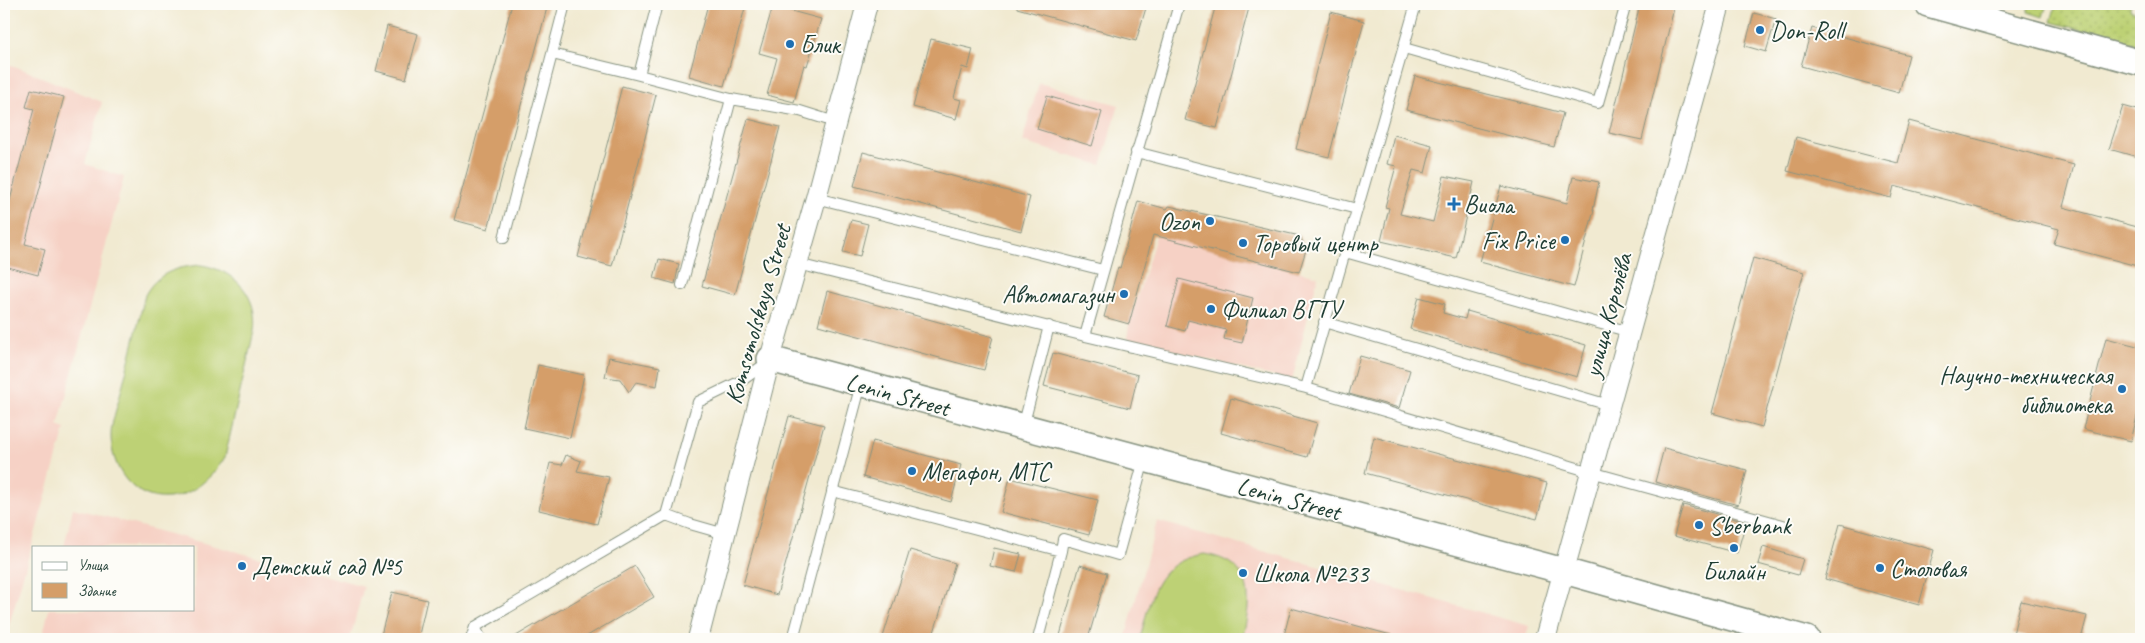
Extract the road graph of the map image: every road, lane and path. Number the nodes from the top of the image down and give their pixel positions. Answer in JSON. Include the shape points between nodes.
{"nodes":[{"id":1,"x":565,"y":4,"type":"edge"},
{"id":2,"x":657,"y":4,"type":"edge"},
{"id":3,"x":867,"y":4,"type":"edge"},
{"id":4,"x":1179,"y":4,"type":"edge"},
{"id":5,"x":1416,"y":4,"type":"edge"},
{"id":6,"x":1626,"y":4,"type":"edge"},
{"id":7,"x":1720,"y":4,"type":"edge"},
{"id":8,"x":1928,"y":4,"type":"edge"},
{"id":9,"x":1404,"y":48,"type":"junction"},
{"id":10,"x":552,"y":54,"type":"junction"},
{"id":11,"x":2141,"y":63,"type":"edge"},
{"id":12,"x":639,"y":76,"type":"junction"},
{"id":13,"x":731,"y":100,"type":"junction"},
{"id":14,"x":835,"y":122,"type":"junction"},
{"id":15,"x":1136,"y":152,"type":"junction"},
{"id":16,"x":816,"y":198,"type":"junction"},
{"id":17,"x":1357,"y":209,"type":"junction"},
{"id":18,"x":504,"y":238,"type":"dead end"},
{"id":19,"x":1344,"y":252,"type":"junction"},
{"id":20,"x":798,"y":264,"type":"junction"},
{"id":21,"x":1103,"y":270,"type":"junction"},
{"id":22,"x":682,"y":285,"type":"dead end"},
{"id":23,"x":1324,"y":322,"type":"junction"},
{"id":24,"x":1049,"y":326,"type":"junction"},
{"id":25,"x":1630,"y":332,"type":"junction"},
{"id":26,"x":1084,"y":336,"type":"junction"},
{"id":27,"x":770,"y":360,"type":"junction"},
{"id":28,"x":861,"y":384,"type":"junction"},
{"id":29,"x":1306,"y":388,"type":"junction"},
{"id":30,"x":1610,"y":405,"type":"junction"},
{"id":31,"x":1022,"y":428,"type":"junction"},
{"id":32,"x":1144,"y":460,"type":"junction"},
{"id":33,"x":1591,"y":472,"type":"junction"},
{"id":34,"x":832,"y":491,"type":"junction"},
{"id":35,"x":666,"y":515,"type":"junction"},
{"id":36,"x":1783,"y":525,"type":"dead end"},
{"id":37,"x":724,"y":534,"type":"junction"},
{"id":38,"x":1061,"y":551,"type":"junction"},
{"id":39,"x":1564,"y":571,"type":"junction"},
{"id":40,"x":475,"y":627,"type":"junction"},
{"id":41,"x":471,"y":639,"type":"edge"},
{"id":42,"x":481,"y":639,"type":"edge"},
{"id":43,"x":698,"y":639,"type":"edge"},
{"id":44,"x":793,"y":639,"type":"edge"},
{"id":45,"x":1038,"y":639,"type":"edge"},
{"id":46,"x":1545,"y":639,"type":"edge"},
{"id":47,"x":1807,"y":639,"type":"edge"}],
"edges":[{"from":1,"to":10,"type":"lane"},
{"from":2,"to":12,"type":"lane"},
{"from":3,"to":14,"type":"street","name":"Komsomolskaya Street"},
{"from":4,"to":15,"type":"lane"},
{"from":5,"to":9,"type":"lane"},
{"from":6,"to":9,"type":"lane","via":[[1598,103]]},
{"from":7,"to":25,"type":"street","name":"улица Королёва"},
{"from":8,"to":11,"type":"street"},
{"from":9,"to":17,"type":"lane"},
{"from":10,"to":12,"type":"lane"},
{"from":10,"to":18,"type":"lane"},
{"from":12,"to":13,"type":"lane"},
{"from":13,"to":14,"type":"lane","via":[[800,111]]},
{"from":13,"to":22,"type":"lane"},
{"from":14,"to":16,"type":"street","name":"Komsomolskaya Street"},
{"from":15,"to":17,"type":"lane"},
{"from":15,"to":21,"type":"lane"},
{"from":16,"to":20,"type":"street","name":"Komsomolskaya Street"},
{"from":16,"to":21,"type":"lane"},
{"from":17,"to":19,"type":"lane"},
{"from":19,"to":23,"type":"lane"},
{"from":19,"to":25,"type":"lane"},
{"from":20,"to":24,"type":"lane"},
{"from":20,"to":27,"type":"street","name":"Komsomolskaya Street"},
{"from":21,"to":26,"type":"lane"},
{"from":23,"to":29,"type":"lane"},
{"from":23,"to":30,"type":"lane"},
{"from":24,"to":26,"type":"lane"},
{"from":24,"to":31,"type":"lane"},
{"from":25,"to":30,"type":"street","name":"улица Королёва"},
{"from":26,"to":29,"type":"lane"},
{"from":27,"to":28,"type":"street","name":"Lenin Street"},
{"from":27,"to":35,"type":"lane","via":[[741,381],[698,402]]},
{"from":27,"to":37,"type":"street","name":"Komsomolskaya Street"},
{"from":28,"to":31,"type":"street","name":"Lenin Street"},
{"from":28,"to":34,"type":"lane"},
{"from":29,"to":33,"type":"lane"},
{"from":30,"to":33,"type":"street","name":"улица Королёва"},
{"from":31,"to":32,"type":"street","name":"Lenin Street"},
{"from":32,"to":38,"type":"lane","via":[[1118,555],[1063,539]]},
{"from":32,"to":39,"type":"street","name":"Lenin Street"},
{"from":33,"to":36,"type":"lane"},
{"from":33,"to":39,"type":"street","name":"улица Королёва"},
{"from":34,"to":38,"type":"lane"},
{"from":34,"to":44,"type":"lane"},
{"from":35,"to":37,"type":"lane"},
{"from":35,"to":40,"type":"lane"},
{"from":37,"to":43,"type":"street","name":"Komsomolskaya Street"},
{"from":38,"to":45,"type":"lane"},
{"from":39,"to":46,"type":"street","name":"улица Королёва"},
{"from":39,"to":47,"type":"street","name":"Lenin Street"},
{"from":40,"to":41,"type":"lane"},
{"from":40,"to":42,"type":"lane"}]}
